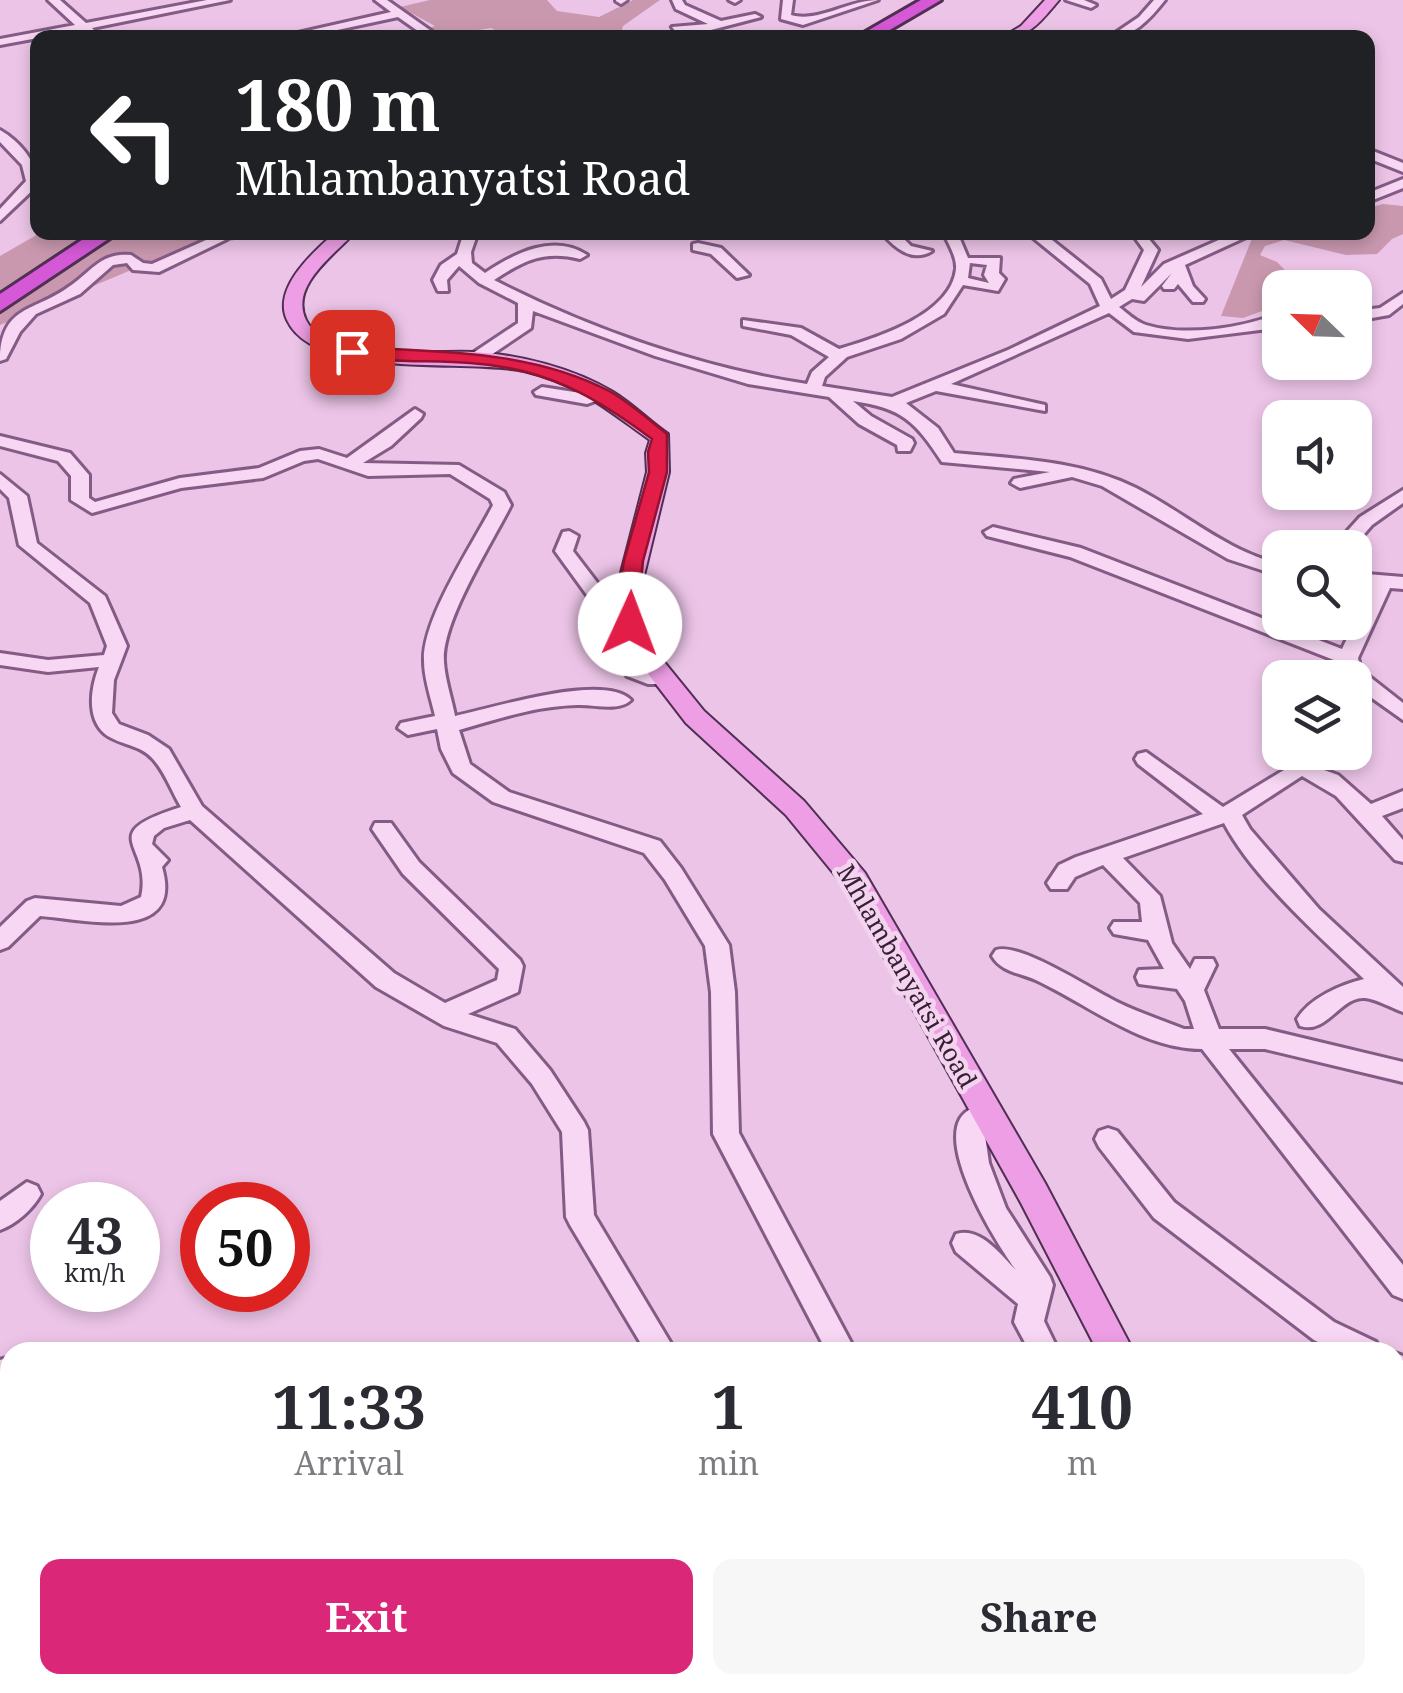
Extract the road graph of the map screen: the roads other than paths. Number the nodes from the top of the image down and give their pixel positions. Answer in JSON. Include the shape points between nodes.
{"nodes":[{"id":1,"x":53,"y":0,"type":"edge"},
{"id":2,"x":225,"y":0,"type":"edge"},
{"id":3,"x":380,"y":0,"type":"edge"},
{"id":4,"x":677,"y":0,"type":"edge"},
{"id":5,"x":788,"y":0,"type":"edge"},
{"id":6,"x":918,"y":0,"type":"edge"},
{"id":7,"x":933,"y":0,"type":"edge"},
{"id":8,"x":1055,"y":0,"type":"edge"},
{"id":9,"x":1160,"y":0,"type":"edge"},
{"id":10,"x":884,"y":2,"type":"edge"},
{"id":11,"x":1072,"y":5,"type":"edge"},
{"id":12,"x":1091,"y":5,"type":"dead end"},
{"id":13,"x":171,"y":10,"type":"junction"},
{"id":14,"x":136,"y":12,"type":"dead end"},
{"id":15,"x":151,"y":14,"type":"junction"},
{"id":16,"x":399,"y":14,"type":"junction"},
{"id":17,"x":755,"y":17,"type":"dead end"},
{"id":18,"x":204,"y":18,"type":"dead end"},
{"id":19,"x":358,"y":20,"type":"junction"},
{"id":20,"x":720,"y":25,"type":"junction"},
{"id":21,"x":83,"y":28,"type":"junction"},
{"id":22,"x":676,"y":28,"type":"dead end"},
{"id":23,"x":63,"y":30,"type":"edge"},
{"id":24,"x":86,"y":30,"type":"edge"},
{"id":25,"x":321,"y":30,"type":"edge"},
{"id":26,"x":365,"y":30,"type":"edge"},
{"id":27,"x":424,"y":30,"type":"edge"},
{"id":28,"x":730,"y":30,"type":"edge"},
{"id":29,"x":859,"y":30,"type":"edge"},
{"id":30,"x":872,"y":30,"type":"edge"},
{"id":31,"x":878,"y":30,"type":"edge"},
{"id":32,"x":1024,"y":30,"type":"edge"},
{"id":33,"x":1125,"y":30,"type":"edge"},
{"id":34,"x":30,"y":35,"type":"edge"},
{"id":35,"x":5,"y":47,"type":"edge"},
{"id":36,"x":2,"y":139,"type":"edge"},
{"id":37,"x":1375,"y":155,"type":"edge"},
{"id":38,"x":1401,"y":164,"type":"edge"},
{"id":39,"x":30,"y":170,"type":"edge"},
{"id":40,"x":1403,"y":183,"type":"edge"},
{"id":41,"x":30,"y":186,"type":"edge"},
{"id":42,"x":1375,"y":195,"type":"edge"},
{"id":43,"x":0,"y":217,"type":"edge"},
{"id":44,"x":80,"y":240,"type":"edge"},
{"id":45,"x":97,"y":240,"type":"edge"},
{"id":46,"x":216,"y":240,"type":"edge"},
{"id":47,"x":337,"y":240,"type":"edge"},
{"id":48,"x":469,"y":240,"type":"edge"},
{"id":49,"x":896,"y":240,"type":"edge"},
{"id":50,"x":953,"y":240,"type":"edge"},
{"id":51,"x":1043,"y":240,"type":"edge"},
{"id":52,"x":1142,"y":240,"type":"edge"},
{"id":53,"x":1231,"y":240,"type":"edge"},
{"id":54,"x":1182,"y":244,"type":"dead end"},
{"id":55,"x":698,"y":247,"type":"dead end"},
{"id":56,"x":1151,"y":250,"type":"junction"},
{"id":57,"x":925,"y":251,"type":"dead end"},
{"id":58,"x":580,"y":255,"type":"dead end"},
{"id":59,"x":464,"y":256,"type":"junction"},
{"id":60,"x":974,"y":260,"type":"dead end"},
{"id":61,"x":742,"y":275,"type":"dead end"},
{"id":62,"x":484,"y":280,"type":"junction"},
{"id":63,"x":959,"y":280,"type":"junction"},
{"id":64,"x":443,"y":288,"type":"dead end"},
{"id":65,"x":0,"y":291,"type":"edge"},
{"id":66,"x":1403,"y":297,"type":"edge"},
{"id":67,"x":1198,"y":298,"type":"dead end"},
{"id":68,"x":525,"y":302,"type":"junction"},
{"id":69,"x":0,"y":304,"type":"edge"},
{"id":70,"x":1107,"y":305,"type":"junction"},
{"id":71,"x":1372,"y":314,"type":"edge"},
{"id":72,"x":748,"y":322,"type":"dead end"},
{"id":73,"x":1262,"y":326,"type":"edge"},
{"id":74,"x":1,"y":347,"type":"edge"},
{"id":75,"x":838,"y":356,"type":"junction"},
{"id":76,"x":476,"y":358,"type":"junction"},
{"id":77,"x":937,"y":386,"type":"junction"},
{"id":78,"x":813,"y":390,"type":"junction"},
{"id":79,"x":542,"y":392,"type":"dead end"},
{"id":80,"x":833,"y":392,"type":"junction"},
{"id":81,"x":604,"y":395,"type":"junction"},
{"id":82,"x":894,"y":402,"type":"junction"},
{"id":83,"x":1038,"y":408,"type":"dead end"},
{"id":84,"x":415,"y":414,"type":"dead end"},
{"id":85,"x":0,"y":441,"type":"edge"},
{"id":86,"x":904,"y":447,"type":"dead end"},
{"id":87,"x":350,"y":464,"type":"junction"},
{"id":88,"x":1075,"y":472,"type":"junction"},
{"id":89,"x":0,"y":479,"type":"edge"},
{"id":90,"x":1020,"y":484,"type":"dead end"},
{"id":91,"x":1403,"y":494,"type":"edge"},
{"id":92,"x":1358,"y":530,"type":"edge"},
{"id":93,"x":994,"y":532,"type":"dead end"},
{"id":94,"x":570,"y":536,"type":"dead end"},
{"id":95,"x":1262,"y":565,"type":"edge"},
{"id":96,"x":1393,"y":583,"type":"edge"},
{"id":97,"x":0,"y":660,"type":"edge"},
{"id":98,"x":1325,"y":660,"type":"edge"},
{"id":99,"x":1353,"y":660,"type":"edge"},
{"id":100,"x":111,"y":661,"type":"junction"},
{"id":101,"x":663,"y":679,"type":"junction"},
{"id":102,"x":1372,"y":688,"type":"edge"},
{"id":103,"x":621,"y":700,"type":"dead end"},
{"id":104,"x":1403,"y":712,"type":"edge"},
{"id":105,"x":446,"y":720,"type":"junction"},
{"id":106,"x":408,"y":728,"type":"dead end"},
{"id":107,"x":1146,"y":759,"type":"dead end"},
{"id":108,"x":1403,"y":799,"type":"edge"},
{"id":109,"x":194,"y":812,"type":"junction"},
{"id":110,"x":1225,"y":814,"type":"junction"},
{"id":111,"x":1365,"y":815,"type":"junction"},
{"id":112,"x":384,"y":828,"type":"dead end"},
{"id":113,"x":1137,"y":844,"type":"junction"},
{"id":114,"x":1403,"y":854,"type":"edge"},
{"id":115,"x":1108,"y":856,"type":"junction"},
{"id":116,"x":1059,"y":884,"type":"dead end"},
{"id":117,"x":1142,"y":888,"type":"junction"},
{"id":118,"x":1122,"y":928,"type":"dead end"},
{"id":119,"x":1157,"y":933,"type":"junction"},
{"id":120,"x":0,"y":941,"type":"edge"},
{"id":121,"x":1004,"y":956,"type":"dead end"},
{"id":122,"x":1148,"y":976,"type":"dead end"},
{"id":123,"x":1194,"y":979,"type":"junction"},
{"id":124,"x":1403,"y":1003,"type":"edge"},
{"id":125,"x":444,"y":1014,"type":"junction"},
{"id":126,"x":1309,"y":1020,"type":"dead end"},
{"id":127,"x":1210,"y":1041,"type":"junction"},
{"id":128,"x":1403,"y":1072,"type":"edge"},
{"id":129,"x":986,"y":1113,"type":"junction"},
{"id":130,"x":1108,"y":1139,"type":"dead end"},
{"id":131,"x":28,"y":1194,"type":"dead end"},
{"id":132,"x":0,"y":1218,"type":"edge"},
{"id":133,"x":966,"y":1243,"type":"dead end"},
{"id":134,"x":1403,"y":1286,"type":"edge"},
{"id":135,"x":1034,"y":1292,"type":"junction"},
{"id":136,"x":656,"y":1342,"type":"edge"},
{"id":137,"x":837,"y":1342,"type":"edge"},
{"id":138,"x":1040,"y":1342,"type":"edge"},
{"id":139,"x":1111,"y":1342,"type":"edge"},
{"id":140,"x":1345,"y":1342,"type":"edge"}],
"edges":[{"from":1,"to":21,"type":"street"},
{"from":2,"to":13,"type":"street","via":[[215,8]]},
{"from":3,"to":16,"type":"street"},
{"from":4,"to":20,"type":"street"},
{"from":5,"to":10,"type":"street","via":[[784,17],[803,22]]},
{"from":6,"to":30,"type":"highway"},
{"from":7,"to":31,"type":"highway"},
{"from":8,"to":11,"type":"street"},
{"from":8,"to":32,"type":"main road"},
{"from":9,"to":33,"type":"street"},
{"from":10,"to":29,"type":"highway"},
{"from":11,"to":12,"type":"street"},
{"from":13,"to":15,"type":"street"},
{"from":13,"to":18,"type":"street"},
{"from":14,"to":15,"type":"street"},
{"from":15,"to":21,"type":"street"},
{"from":16,"to":19,"type":"street"},
{"from":16,"to":27,"type":"street"},
{"from":17,"to":20,"type":"street"},
{"from":19,"to":25,"type":"street"},
{"from":19,"to":26,"type":"street"},
{"from":20,"to":22,"type":"street"},
{"from":20,"to":28,"type":"street"},
{"from":21,"to":23,"type":"street"},
{"from":21,"to":24,"type":"street"},
{"from":34,"to":35,"type":"street"},
{"from":36,"to":39,"type":"street"},
{"from":37,"to":38,"type":"street"},
{"from":40,"to":42,"type":"street"},
{"from":41,"to":43,"type":"street"},
{"from":44,"to":65,"type":"highway"},
{"from":45,"to":69,"type":"highway"},
{"from":46,"to":74,"type":"street","via":[[154,269],[130,258],[111,259],[78,289],[35,308]]},
{"from":47,"to":76,"type":"main road","name":"Mhlambanyatsi Road","via":[[296,286],[290,305],[300,328],[352,352]]},
{"from":48,"to":59,"type":"street"},
{"from":49,"to":57,"type":"street","via":[[907,250]]},
{"from":50,"to":63,"type":"street","via":[[963,262]]},
{"from":51,"to":70,"type":"street","via":[[1096,282]]},
{"from":52,"to":56,"type":"street"},
{"from":53,"to":70,"type":"street","via":[[1169,266],[1138,299]]},
{"from":54,"to":56,"type":"street"},
{"from":55,"to":61,"type":"street","via":[[720,246]]},
{"from":56,"to":70,"type":"street","via":[[1131,293]]},
{"from":58,"to":62,"type":"street","via":[[528,252]]},
{"from":59,"to":62,"type":"street","via":[[464,264]]},
{"from":59,"to":64,"type":"street","via":[[446,268]]},
{"from":60,"to":63,"type":"street","via":[[995,261],[994,288]]},
{"from":62,"to":68,"type":"street"},
{"from":63,"to":75,"type":"street","via":[[940,311],[896,336]]},
{"from":66,"to":71,"type":"street"},
{"from":67,"to":70,"type":"street","via":[[1182,270],[1141,304]]},
{"from":68,"to":76,"type":"street","via":[[526,325]]},
{"from":68,"to":78,"type":"street","via":[[737,376]]},
{"from":70,"to":73,"type":"street","via":[[1139,329],[1188,334]]},
{"from":70,"to":77,"type":"street"},
{"from":72,"to":75,"type":"street","via":[[812,335]]},
{"from":75,"to":78,"type":"street"},
{"from":76,"to":81,"type":"main road","name":"Mhlambanyatsi Road","via":[[541,370]]},
{"from":77,"to":82,"type":"street"},
{"from":77,"to":83,"type":"street"},
{"from":78,"to":80,"type":"street"},
{"from":79,"to":81,"type":"street"},
{"from":80,"to":82,"type":"street"},
{"from":80,"to":86,"type":"street"},
{"from":81,"to":101,"type":"main road","name":"Mhlambanyatsi Road","via":[[661,438],[628,592],[630,624]]},
{"from":82,"to":88,"type":"street","via":[[932,432],[948,458]]},
{"from":84,"to":87,"type":"street"},
{"from":85,"to":87,"type":"street","via":[[64,458],[80,475],[80,500],[92,508],[180,484],[263,473],[300,456]]},
{"from":87,"to":105,"type":"street","via":[[368,471],[453,468],[502,505],[454,587],[432,659]]},
{"from":88,"to":90,"type":"street"},
{"from":88,"to":95,"type":"street","via":[[1111,483],[1239,558]]},
{"from":89,"to":100,"type":"street","via":[[18,496],[28,545],[98,600],[117,646]]},
{"from":91,"to":92,"type":"street"},
{"from":93,"to":98,"type":"street","via":[[1074,552]]},
{"from":94,"to":101,"type":"street","via":[[564,550],[602,602],[597,622],[610,646],[634,672]]},
{"from":96,"to":99,"type":"street"},
{"from":97,"to":100,"type":"street","via":[[42,666]]},
{"from":100,"to":109,"type":"street","via":[[102,713],[112,729],[161,754]]},
{"from":101,"to":129,"type":"main road","name":"Mhlambanyatsi Road","via":[[795,808],[854,880]]},
{"from":102,"to":104,"type":"street"},
{"from":103,"to":105,"type":"street","via":[[547,699],[457,724]]},
{"from":105,"to":106,"type":"street"},
{"from":105,"to":137,"type":"street","via":[[461,768],[477,782],[501,797],[652,847],[673,874],[717,945],[726,1134]]},
{"from":107,"to":110,"type":"street"},
{"from":108,"to":111,"type":"street"},
{"from":109,"to":120,"type":"street","via":[[143,832],[140,845],[157,859],[156,886],[143,909],[93,916],[35,907]]},
{"from":109,"to":125,"type":"street","via":[[384,980]]},
{"from":110,"to":111,"type":"street","via":[[1299,768],[1328,776]]},
{"from":110,"to":113,"type":"street"},
{"from":110,"to":124,"type":"street","via":[[1311,915]]},
{"from":111,"to":114,"type":"street"},
{"from":112,"to":125,"type":"street","via":[[411,868],[511,966],[509,986]]},
{"from":113,"to":115,"type":"street"},
{"from":113,"to":117,"type":"street"},
{"from":115,"to":116,"type":"street","via":[[1067,871]]},
{"from":115,"to":117,"type":"street"},
{"from":117,"to":119,"type":"street","via":[[1152,902]]},
{"from":118,"to":119,"type":"street"},
{"from":119,"to":123,"type":"street"},
{"from":121,"to":127,"type":"street","via":[[1182,1039]]},
{"from":122,"to":123,"type":"street"},
{"from":123,"to":127,"type":"street"},
{"from":124,"to":126,"type":"street","via":[[1367,988]]},
{"from":125,"to":136,"type":"street","via":[[506,1036],[576,1130],[580,1217]]},
{"from":127,"to":128,"type":"street","via":[[1266,1039]]},
{"from":127,"to":134,"type":"street"},
{"from":129,"to":135,"type":"street","via":[[971,1123],[969,1145],[1003,1230],[1036,1274]]},
{"from":129,"to":139,"type":"main road","name":"Mhlambanyatsi Road"},
{"from":130,"to":140,"type":"street","via":[[1164,1210]]},
{"from":131,"to":132,"type":"street"},
{"from":133,"to":135,"type":"street","via":[[991,1259],[1014,1287]]},
{"from":135,"to":138,"type":"street","via":[[1029,1322]]}]}
